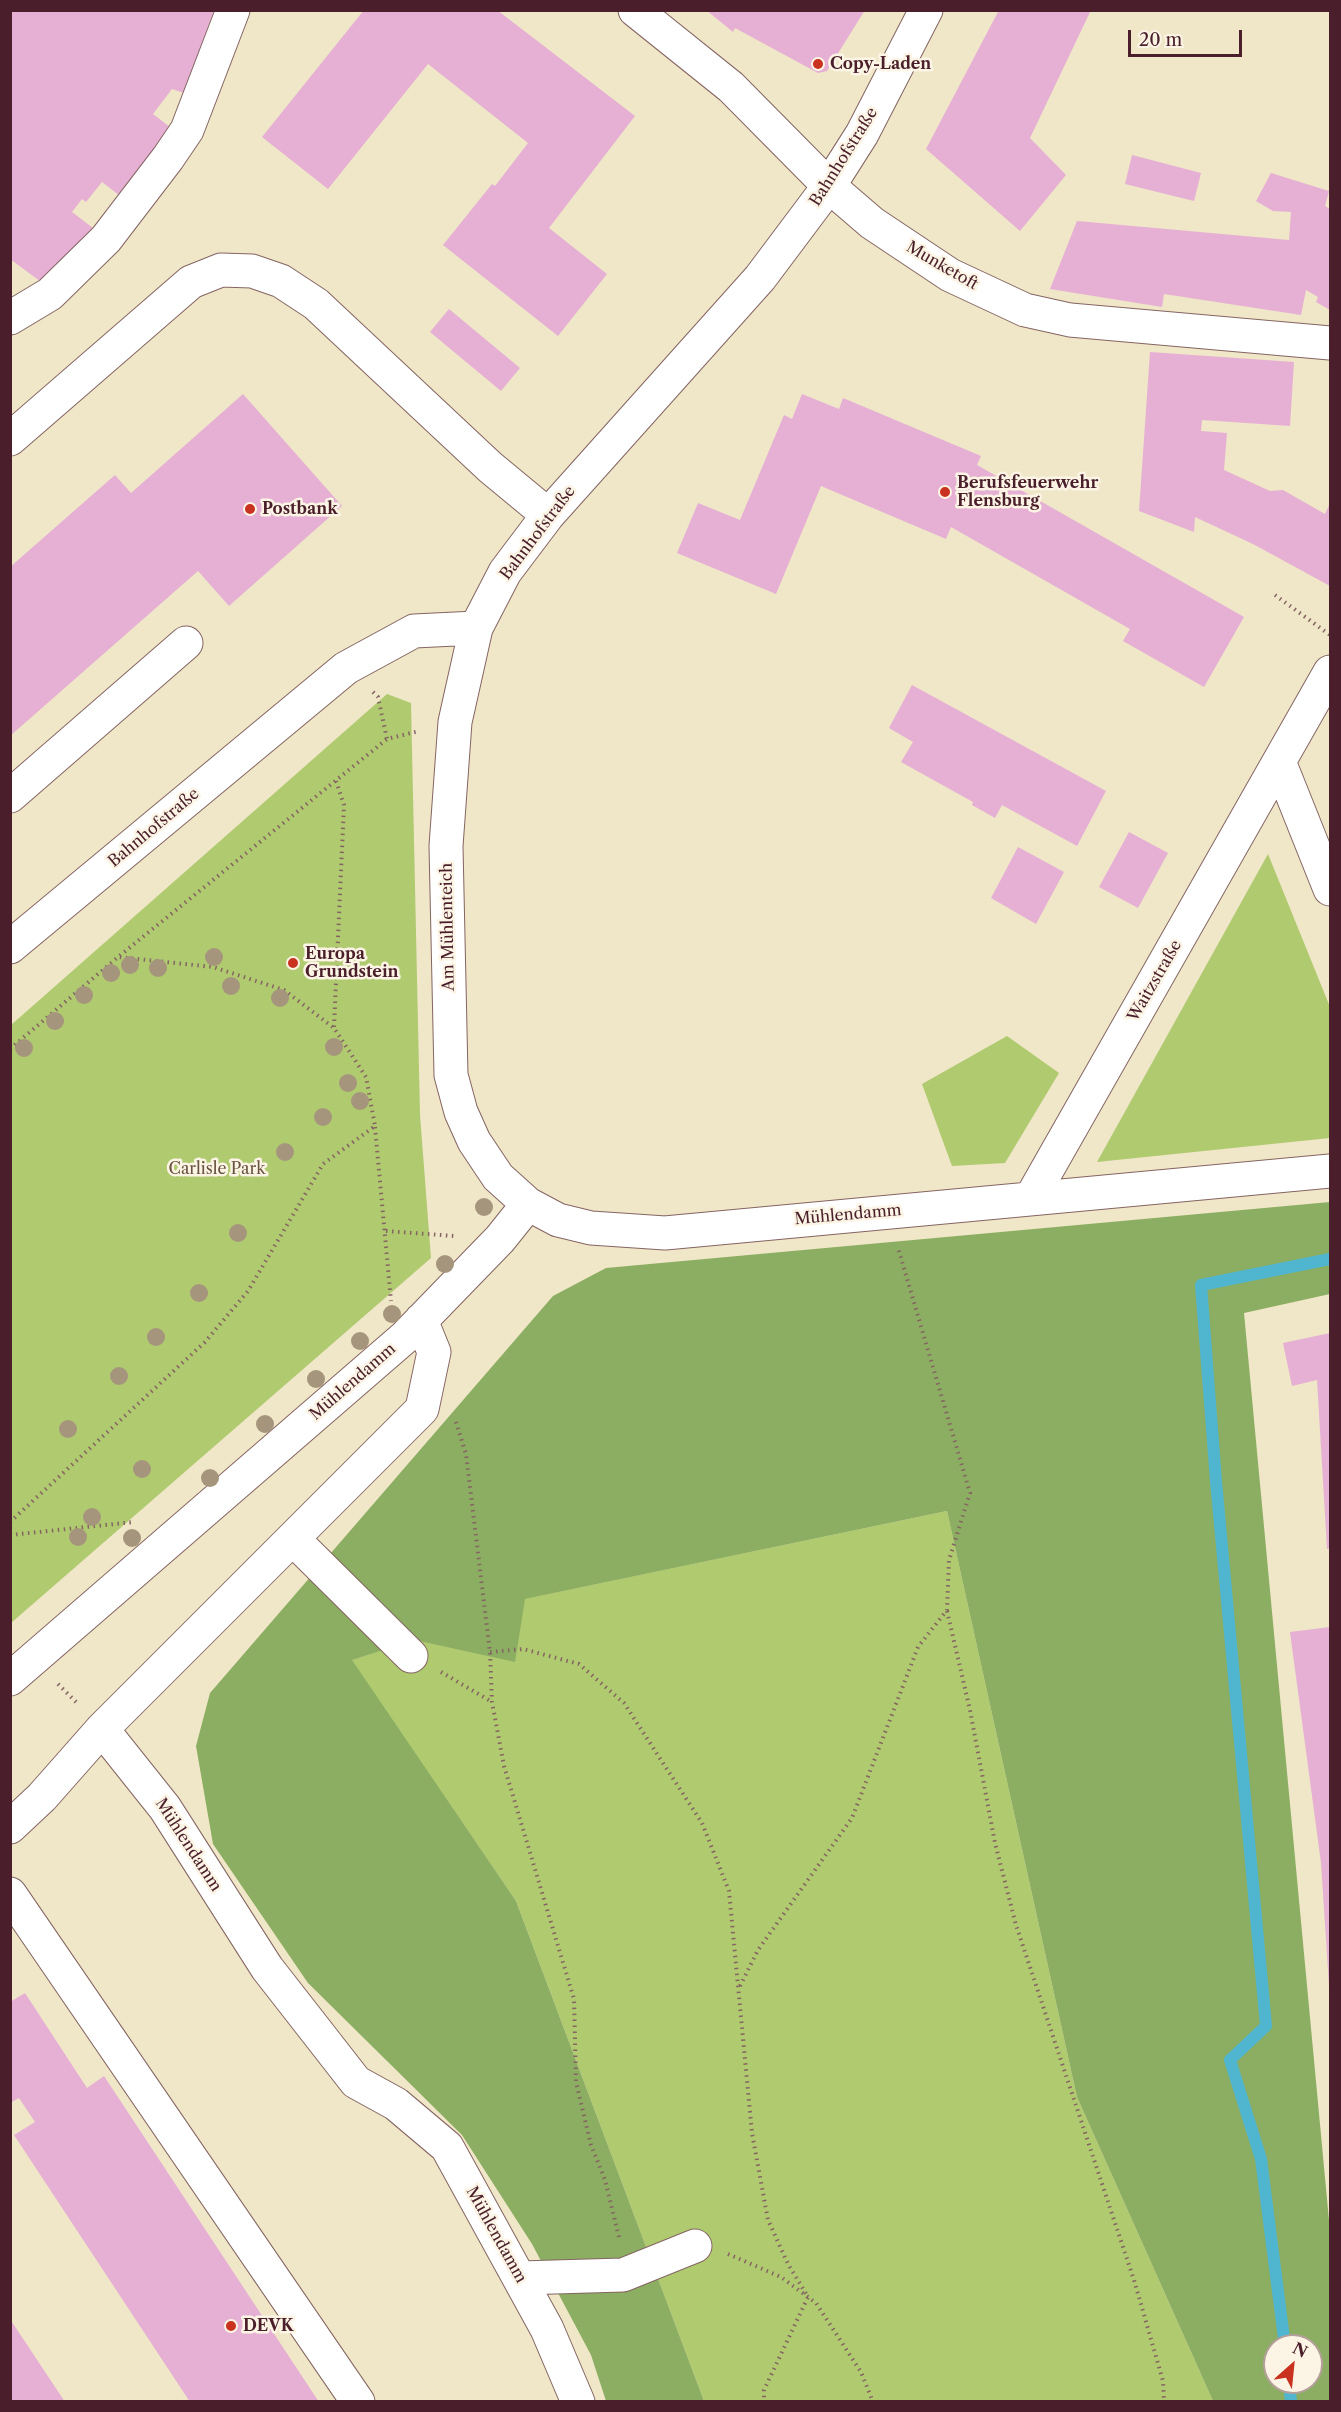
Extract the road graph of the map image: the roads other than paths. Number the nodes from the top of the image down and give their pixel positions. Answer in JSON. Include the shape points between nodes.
{"nodes":[{"id":1,"x":233,"y":10,"type":"edge"},
{"id":2,"x":635,"y":10,"type":"edge"},
{"id":3,"x":926,"y":10,"type":"edge"},
{"id":4,"x":829,"y":186,"type":"junction"},
{"id":5,"x":10,"y":318,"type":"edge"},
{"id":6,"x":1330,"y":343,"type":"edge"},
{"id":7,"x":10,"y":439,"type":"edge"},
{"id":8,"x":548,"y":515,"type":"junction"},
{"id":9,"x":476,"y":628,"type":"junction"},
{"id":10,"x":186,"y":643,"type":"dead end"},
{"id":11,"x":1330,"y":672,"type":"edge"},
{"id":12,"x":1280,"y":764,"type":"junction"},
{"id":13,"x":10,"y":796,"type":"edge"},
{"id":14,"x":1330,"y":889,"type":"edge"},
{"id":15,"x":10,"y":948,"type":"edge"},
{"id":16,"x":1330,"y":1171,"type":"edge"},
{"id":17,"x":1031,"y":1198,"type":"junction"},
{"id":18,"x":528,"y":1204,"type":"junction"},
{"id":19,"x":413,"y":1328,"type":"junction"},
{"id":20,"x":293,"y":1539,"type":"junction"},
{"id":21,"x":411,"y":1656,"type":"road end"},
{"id":22,"x":22,"y":1668,"type":"edge"},
{"id":23,"x":102,"y":1729,"type":"junction"},
{"id":24,"x":10,"y":1827,"type":"edge"},
{"id":25,"x":10,"y":1894,"type":"edge"},
{"id":26,"x":694,"y":2246,"type":"road end"},
{"id":27,"x":520,"y":2278,"type":"junction"},
{"id":28,"x":358,"y":2402,"type":"edge"},
{"id":29,"x":579,"y":2402,"type":"edge"}],
"edges":[{"from":1,"to":5,"type":"street","via":[[187,130],[168,158],[106,239],[50,294]]},
{"from":2,"to":4,"type":"street","name":"Munketoft","via":[[732,87]]},
{"from":3,"to":4,"type":"street","name":"Bahnhofstraße","via":[[862,134]]},
{"from":4,"to":6,"type":"street","name":"Munketoft","via":[[872,223],[950,275],[1025,310],[1070,320]]},
{"from":4,"to":8,"type":"street","name":"Bahnhofstraße","via":[[760,278]]},
{"from":7,"to":8,"type":"street","via":[[191,282],[221,270],[252,271],[281,281],[316,304],[490,467]]},
{"from":8,"to":9,"type":"street","name":"Bahnhofstraße","via":[[505,572]]},
{"from":9,"to":15,"type":"street","name":"Bahnhofstraße","via":[[414,631],[346,668]]},
{"from":9,"to":18,"type":"street","name":"Am Mühlenteich","via":[[455,722],[446,846],[451,1075],[460,1112],[474,1141],[498,1177]]},
{"from":10,"to":13,"type":"street"},
{"from":11,"to":12,"type":"street","name":"Waitzstraße"},
{"from":12,"to":14,"type":"street"},
{"from":12,"to":17,"type":"street","name":"Waitzstraße"},
{"from":16,"to":17,"type":"street","name":"Mühlendamm"},
{"from":17,"to":18,"type":"street","name":"Mühlendamm","via":[[665,1233],[591,1228],[558,1220]]},
{"from":18,"to":19,"type":"street","name":"Mühlendamm","via":[[500,1239]]},
{"from":19,"to":20,"type":"street","via":[[434,1352],[423,1409]]},
{"from":19,"to":22,"type":"street","name":"Mühlendamm"},
{"from":20,"to":21,"type":"street"},
{"from":20,"to":23,"type":"street"},
{"from":23,"to":24,"type":"street"},
{"from":23,"to":27,"type":"street","name":"Mühlendamm","via":[[165,1808],[267,1968],[356,2082],[396,2104],[447,2147]]},
{"from":25,"to":28,"type":"street"},
{"from":26,"to":27,"type":"street","via":[[623,2275]]},
{"from":27,"to":29,"type":"street","name":"Mühlendamm"}]}
